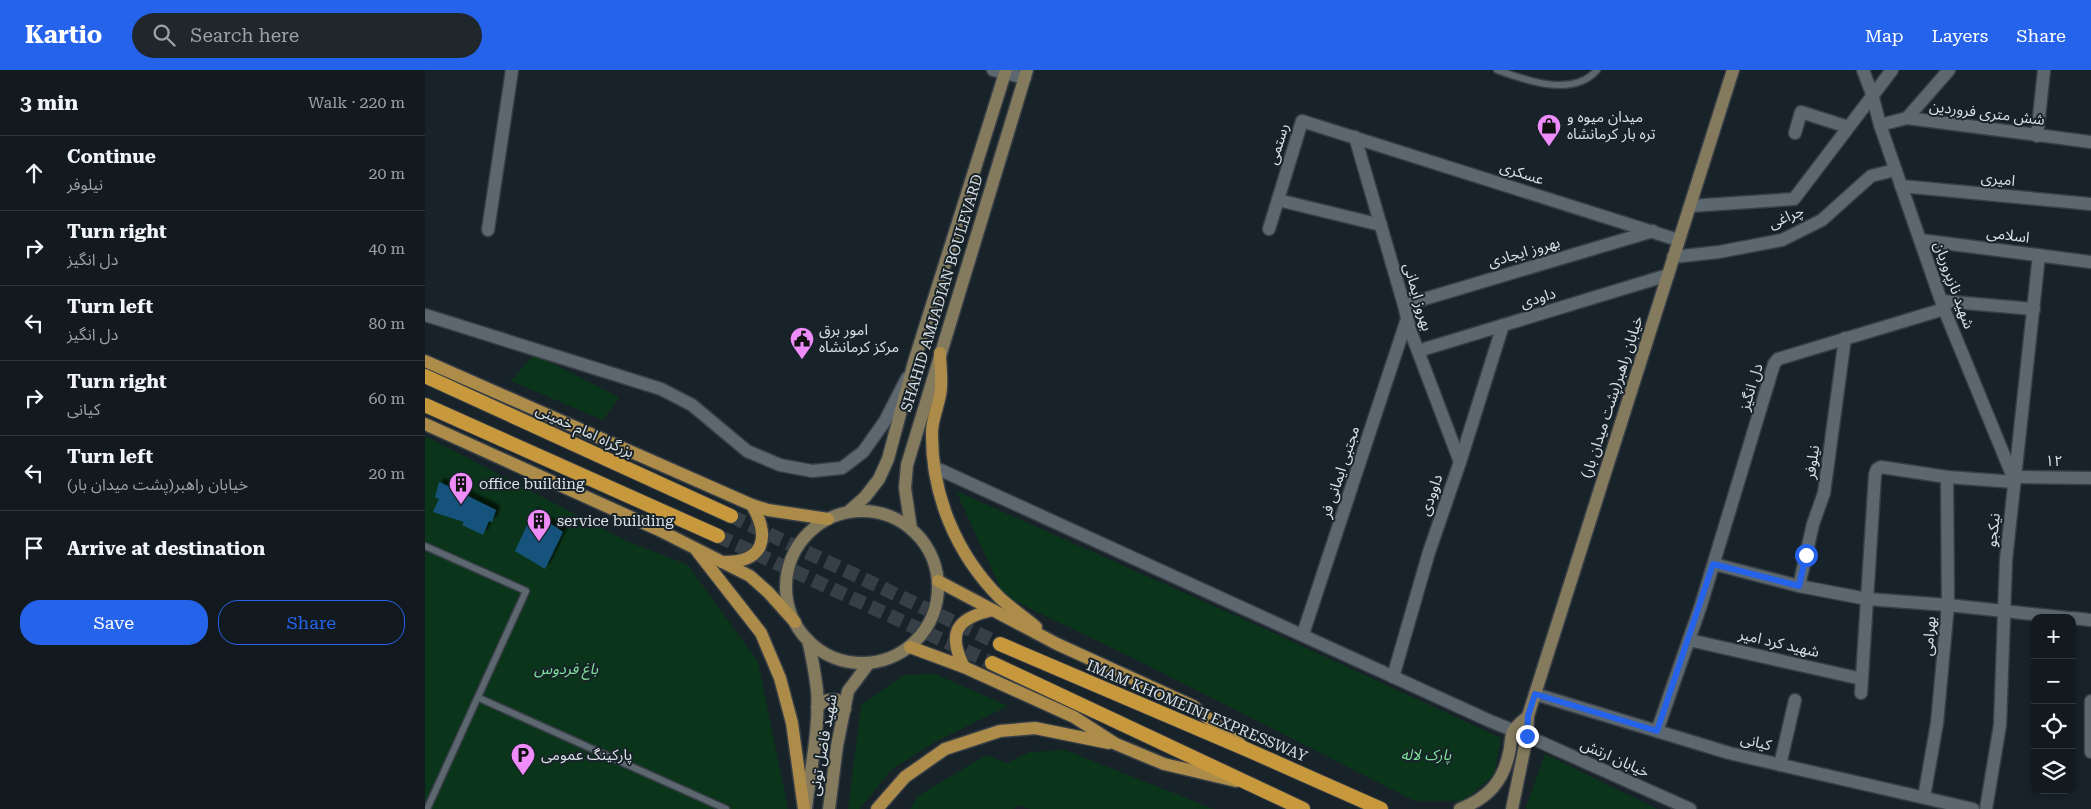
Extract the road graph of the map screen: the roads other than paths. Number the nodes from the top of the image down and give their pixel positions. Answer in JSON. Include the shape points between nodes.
{"nodes":[{"id":1,"x":512,"y":70,"type":"edge"},
{"id":2,"x":1497,"y":70,"type":"edge"},
{"id":3,"x":1597,"y":70,"type":"edge"},
{"id":4,"x":1733,"y":70,"type":"edge"},
{"id":5,"x":1863,"y":70,"type":"edge"},
{"id":6,"x":1892,"y":70,"type":"edge"},
{"id":7,"x":1949,"y":70,"type":"edge"},
{"id":8,"x":2044,"y":70,"type":"edge"},
{"id":9,"x":1001,"y":71,"type":"edge"},
{"id":10,"x":1026,"y":74,"type":"edge"},
{"id":11,"x":1872,"y":94,"type":"junction"},
{"id":12,"x":1907,"y":118,"type":"junction"},
{"id":13,"x":1880,"y":125,"type":"junction"},
{"id":14,"x":1848,"y":127,"type":"junction"},
{"id":15,"x":1795,"y":133,"type":"dead end"},
{"id":16,"x":2037,"y":136,"type":"junction"},
{"id":17,"x":1355,"y":137,"type":"junction"},
{"id":18,"x":2091,"y":142,"type":"edge"},
{"id":19,"x":1895,"y":170,"type":"junction"},
{"id":20,"x":1901,"y":186,"type":"junction"},
{"id":21,"x":1278,"y":200,"type":"junction"},
{"id":22,"x":2091,"y":204,"type":"edge"},
{"id":23,"x":1690,"y":206,"type":"junction"},
{"id":24,"x":1381,"y":225,"type":"junction"},
{"id":25,"x":1269,"y":229,"type":"dead end"},
{"id":26,"x":488,"y":230,"type":"dead end"},
{"id":27,"x":1653,"y":231,"type":"junction"},
{"id":28,"x":1679,"y":240,"type":"junction"},
{"id":29,"x":1920,"y":240,"type":"junction"},
{"id":30,"x":2039,"y":255,"type":"junction"},
{"id":31,"x":1673,"y":257,"type":"junction"},
{"id":32,"x":2091,"y":262,"type":"edge"},
{"id":33,"x":1668,"y":275,"type":"junction"},
{"id":34,"x":1405,"y":305,"type":"junction"},
{"id":35,"x":1943,"y":305,"type":"junction"},
{"id":36,"x":2033,"y":309,"type":"junction"},
{"id":37,"x":425,"y":315,"type":"edge"},
{"id":38,"x":1407,"y":319,"type":"junction"},
{"id":39,"x":1503,"y":325,"type":"junction"},
{"id":40,"x":1845,"y":338,"type":"junction"},
{"id":41,"x":1418,"y":351,"type":"junction"},
{"id":42,"x":940,"y":353,"type":"junction"},
{"id":43,"x":425,"y":361,"type":"edge"},
{"id":44,"x":914,"y":362,"type":"junction"},
{"id":45,"x":425,"y":376,"type":"edge"},
{"id":46,"x":425,"y":405,"type":"edge"},
{"id":47,"x":425,"y":424,"type":"edge"},
{"id":48,"x":1460,"y":462,"type":"junction"},
{"id":49,"x":934,"y":466,"type":"junction"},
{"id":50,"x":1947,"y":477,"type":"junction"},
{"id":51,"x":2091,"y":478,"type":"edge"},
{"id":52,"x":2015,"y":480,"type":"junction"},
{"id":53,"x":752,"y":505,"type":"junction"},
{"id":54,"x":849,"y":512,"type":"junction"},
{"id":55,"x":731,"y":516,"type":"tunnel mouth"},
{"id":56,"x":827,"y":519,"type":"junction"},
{"id":57,"x":911,"y":529,"type":"junction"},
{"id":58,"x":718,"y":536,"type":"tunnel mouth"},
{"id":59,"x":425,"y":546,"type":"edge"},
{"id":60,"x":694,"y":547,"type":"junction"},
{"id":61,"x":722,"y":562,"type":"junction"},
{"id":62,"x":1713,"y":564,"type":"junction"},
{"id":63,"x":938,"y":581,"type":"junction"},
{"id":64,"x":1799,"y":586,"type":"junction"},
{"id":65,"x":1867,"y":599,"type":"junction"},
{"id":66,"x":1948,"y":605,"type":"junction"},
{"id":67,"x":993,"y":610,"type":"junction"},
{"id":68,"x":2004,"y":611,"type":"junction"},
{"id":69,"x":2033,"y":614,"type":"edge"},
{"id":70,"x":2076,"y":618,"type":"edge"},
{"id":71,"x":2091,"y":620,"type":"edge"},
{"id":72,"x":795,"y":622,"type":"junction"},
{"id":73,"x":1303,"y":634,"type":"junction"},
{"id":74,"x":808,"y":640,"type":"junction"},
{"id":75,"x":1689,"y":640,"type":"junction"},
{"id":76,"x":1000,"y":644,"type":"tunnel mouth"},
{"id":77,"x":1057,"y":644,"type":"junction"},
{"id":78,"x":909,"y":647,"type":"junction"},
{"id":79,"x":869,"y":663,"type":"junction"},
{"id":80,"x":992,"y":663,"type":"tunnel mouth"},
{"id":81,"x":965,"y":668,"type":"junction"},
{"id":82,"x":1393,"y":677,"type":"junction"},
{"id":83,"x":1862,"y":679,"type":"junction"},
{"id":84,"x":1861,"y":693,"type":"dead end"},
{"id":85,"x":1535,"y":694,"type":"junction"},
{"id":86,"x":479,"y":698,"type":"junction"},
{"id":87,"x":1795,"y":700,"type":"dead end"},
{"id":88,"x":2091,"y":701,"type":"edge"},
{"id":89,"x":817,"y":707,"type":"junction"},
{"id":90,"x":845,"y":709,"type":"junction"},
{"id":91,"x":1528,"y":716,"type":"junction"},
{"id":92,"x":1513,"y":730,"type":"junction"},
{"id":93,"x":1657,"y":731,"type":"junction"},
{"id":94,"x":1527,"y":736,"type":"junction"},
{"id":95,"x":1117,"y":744,"type":"junction"},
{"id":96,"x":1248,"y":750,"type":"junction"},
{"id":97,"x":2091,"y":752,"type":"edge"},
{"id":98,"x":1780,"y":764,"type":"junction"},
{"id":99,"x":1252,"y":785,"type":"junction"},
{"id":100,"x":1924,"y":797,"type":"junction"},
{"id":101,"x":427,"y":808,"type":"edge"},
{"id":102,"x":727,"y":809,"type":"edge"},
{"id":103,"x":805,"y":809,"type":"edge"},
{"id":104,"x":829,"y":809,"type":"edge"},
{"id":105,"x":877,"y":809,"type":"edge"},
{"id":106,"x":1303,"y":809,"type":"edge"},
{"id":107,"x":1381,"y":809,"type":"edge"},
{"id":108,"x":1460,"y":809,"type":"edge"},
{"id":109,"x":1512,"y":809,"type":"edge"},
{"id":110,"x":1690,"y":809,"type":"edge"},
{"id":111,"x":1973,"y":809,"type":"edge"},
{"id":112,"x":1987,"y":809,"type":"edge"}],
"edges":[{"from":1,"to":26,"type":"street"},
{"from":2,"to":3,"type":"lane","via":[[1533,82],[1564,85],[1579,81]]},
{"from":4,"to":23,"type":"main road","name":"خیابان راهبر(پشت میدان بار)"},
{"from":5,"to":11,"type":"street","name":"شهید نازپروریان"},
{"from":6,"to":11,"type":"street"},
{"from":7,"to":12,"type":"street"},
{"from":8,"to":16,"type":"street"},
{"from":9,"to":10,"type":"street"},
{"from":9,"to":44,"type":"main road","name":"SHAHID AMJADIAN BOULEVARD"},
{"from":10,"to":42,"type":"main road","name":"SHAHID AMJADIAN BOULEVARD"},
{"from":11,"to":13,"type":"street","name":"شهید نازپروریان"},
{"from":11,"to":14,"type":"street"},
{"from":12,"to":13,"type":"street","name":"شش متری فروردین"},
{"from":12,"to":16,"type":"street","name":"شش متری فروردین"},
{"from":13,"to":19,"type":"street","name":"شهید نازپروریان"},
{"from":14,"to":15,"type":"street","via":[[1801,112]]},
{"from":14,"to":23,"type":"street","via":[[1794,199]]},
{"from":16,"to":18,"type":"street","name":"شش متری فروردین"},
{"from":17,"to":21,"type":"street","name":"رستمی","via":[[1302,120]]},
{"from":17,"to":24,"type":"street","name":"بهروز ایمانی"},
{"from":17,"to":27,"type":"street","name":"عسکری"},
{"from":19,"to":20,"type":"street","name":"شهید نازپروریان"},
{"from":19,"to":31,"type":"street","name":"چراغی","via":[[1871,176],[1822,220],[1782,240]]},
{"from":20,"to":22,"type":"street","name":"امیری"},
{"from":20,"to":29,"type":"street","name":"شهید نازپروریان"},
{"from":21,"to":24,"type":"street"},
{"from":21,"to":25,"type":"street","name":"رستمی"},
{"from":23,"to":28,"type":"main road","name":"خیابان راهبر(پشت میدان بار)"},
{"from":24,"to":34,"type":"street","name":"بهروز ایمانی"},
{"from":27,"to":28,"type":"street","name":"عسکری"},
{"from":27,"to":34,"type":"street","name":"بهروز ایجادی"},
{"from":28,"to":31,"type":"main road","name":"خیابان راهبر(پشت میدان بار)"},
{"from":29,"to":30,"type":"street","name":"اسلامی"},
{"from":29,"to":35,"type":"street","name":"شهید نازپروریان"},
{"from":30,"to":32,"type":"street","name":"اسلامی"},
{"from":30,"to":36,"type":"street","name":"نیکجو"},
{"from":31,"to":33,"type":"main road","name":"خیابان راهبر(پشت میدان بار)"},
{"from":33,"to":39,"type":"street","name":"داودی"},
{"from":33,"to":85,"type":"main road","name":"خیابان راهبر(پشت میدان بار)"},
{"from":34,"to":38,"type":"street","name":"بهروز ایمانی"},
{"from":35,"to":36,"type":"street"},
{"from":35,"to":40,"type":"street","name":"دل انگیز"},
{"from":35,"to":52,"type":"street","name":"شهید نازپروریان"},
{"from":36,"to":52,"type":"street","name":"نیکجو"},
{"from":37,"to":44,"type":"street","via":[[661,389],[692,405],[747,451],[780,465],[812,471],[842,468],[863,452],[885,421]]},
{"from":38,"to":41,"type":"street","name":"بهروز ایمانی"},
{"from":38,"to":73,"type":"street","name":"مجتبی ایمانی فر"},
{"from":39,"to":41,"type":"street","name":"داودی"},
{"from":39,"to":48,"type":"street","name":"داوودی"},
{"from":40,"to":62,"type":"street","name":"دل انگیز","via":[[1778,359],[1774,364]]},
{"from":40,"to":64,"type":"street","name":"نیلوفر","via":[[1824,493],[1813,524]]},
{"from":41,"to":48,"type":"street","name":"بهروز ایمانی"},
{"from":42,"to":49,"type":"main road","via":[[941,392],[931,430]]},
{"from":42,"to":57,"type":"main road","name":"SHAHID AMJADIAN BOULEVARD","via":[[907,465],[905,488]]},
{"from":43,"to":53,"type":"main road"},
{"from":44,"to":54,"type":"main road","name":"SHAHID AMJADIAN BOULEVARD","via":[[888,459],[879,479]]},
{"from":45,"to":55,"type":"highway","name":"بزرگراه امام خمینی"},
{"from":46,"to":58,"type":"highway"},
{"from":47,"to":60,"type":"main road"},
{"from":48,"to":82,"type":"street","name":"داوودی","via":[[1429,552]]},
{"from":49,"to":73,"type":"street","name":"خیابان ارتش"},
{"from":49,"to":77,"type":"main road","via":[[941,500],[953,532],[971,564],[1001,598]]},
{"from":50,"to":52,"type":"street"},
{"from":50,"to":65,"type":"street","via":[[1877,469]]},
{"from":50,"to":66,"type":"street","name":"بهرامی"},
{"from":51,"to":52,"type":"street","name":"۱۲"},
{"from":52,"to":68,"type":"street","name":"نیکجو"},
{"from":53,"to":56,"type":"main road"},
{"from":53,"to":61,"type":"main road","via":[[763,526],[759,549],[750,558]]},
{"from":54,"to":56,"type":"main road"},
{"from":54,"to":57,"type":"main road","via":[[871,511],[893,517]]},
{"from":56,"to":72,"type":"main road","via":[[808,533],[794,553],[787,575],[787,599]]},
{"from":57,"to":63,"type":"main road","via":[[925,544],[934,562]]},
{"from":59,"to":86,"type":"lane","via":[[526,591]]},
{"from":60,"to":61,"type":"main road"},
{"from":60,"to":103,"type":"main road","via":[[761,633],[780,678],[792,723]]},
{"from":61,"to":72,"type":"main road","via":[[750,576]]},
{"from":62,"to":64,"type":"street"},
{"from":62,"to":75,"type":"street","name":"دل انگیز"},
{"from":63,"to":67,"type":"main road"},
{"from":63,"to":78,"type":"main road","via":[[936,606],[926,629]]},
{"from":64,"to":65,"type":"street"},
{"from":65,"to":66,"type":"street"},
{"from":65,"to":83,"type":"street"},
{"from":66,"to":68,"type":"street"},
{"from":66,"to":100,"type":"street","name":"بهرامی","via":[[1937,723]]},
{"from":67,"to":77,"type":"main road"},
{"from":67,"to":81,"type":"main road","via":[[962,622],[956,636],[957,652]]},
{"from":68,"to":69,"type":"street"},
{"from":68,"to":112,"type":"street","name":"نیکجو","via":[[2000,725]]},
{"from":70,"to":71,"type":"street"},
{"from":72,"to":74,"type":"main road"},
{"from":73,"to":82,"type":"street","name":"خیابان ارتش"},
{"from":74,"to":79,"type":"main road","via":[[825,654],[846,662]]},
{"from":74,"to":89,"type":"main road","name":"شهید فاضل تونی"},
{"from":75,"to":83,"type":"street","name":"شهید کرد امیر"},
{"from":75,"to":93,"type":"street","name":"دل انگیز"},
{"from":76,"to":96,"type":"highway","name":"IMAM KHOMEINI EXPRESSWAY"},
{"from":77,"to":96,"type":"main road","via":[[1193,706]]},
{"from":78,"to":79,"type":"main road","via":[[890,658]]},
{"from":78,"to":81,"type":"main road"},
{"from":79,"to":90,"type":"main road","name":"شهید فاضل تونی","via":[[849,691]]},
{"from":80,"to":99,"type":"highway"},
{"from":81,"to":95,"type":"main road","via":[[1074,717]]},
{"from":82,"to":92,"type":"street","name":"خیابان ارتش"},
{"from":83,"to":84,"type":"street"},
{"from":85,"to":91,"type":"main road","name":"خیابان راهبر(پشت میدان بار)"},
{"from":85,"to":93,"type":"street","name":"کیانی"},
{"from":86,"to":101,"type":"lane"},
{"from":86,"to":102,"type":"lane"},
{"from":87,"to":98,"type":"street"},
{"from":88,"to":97,"type":"street"},
{"from":89,"to":90,"type":"main road","via":[[825,700],[837,700]]},
{"from":89,"to":103,"type":"main road","name":"شهید فاضل تونی"},
{"from":90,"to":104,"type":"main road","name":"شهید فاضل تونی"},
{"from":91,"to":92,"type":"main road"},
{"from":91,"to":94,"type":"main road","name":"خیابان راهبر(پشت میدان بار)"},
{"from":92,"to":94,"type":"street","name":"خیابان ارتش"},
{"from":92,"to":108,"type":"main road","via":[[1501,779],[1475,804]]},
{"from":93,"to":98,"type":"street","name":"کیانی","via":[[1729,753]]},
{"from":94,"to":109,"type":"main road","name":"خیابان راهبر(پشت میدان بار)"},
{"from":94,"to":110,"type":"street","name":"خیابان ارتش"},
{"from":95,"to":99,"type":"main road","via":[[1164,764]]},
{"from":95,"to":105,"type":"main road","via":[[1035,728],[1000,731],[945,749],[905,777]]},
{"from":96,"to":107,"type":"highway","name":"IMAM KHOMEINI EXPRESSWAY"},
{"from":98,"to":100,"type":"street","name":"کیانی"},
{"from":99,"to":106,"type":"highway"},
{"from":100,"to":111,"type":"street","name":"کیانی"}]}
